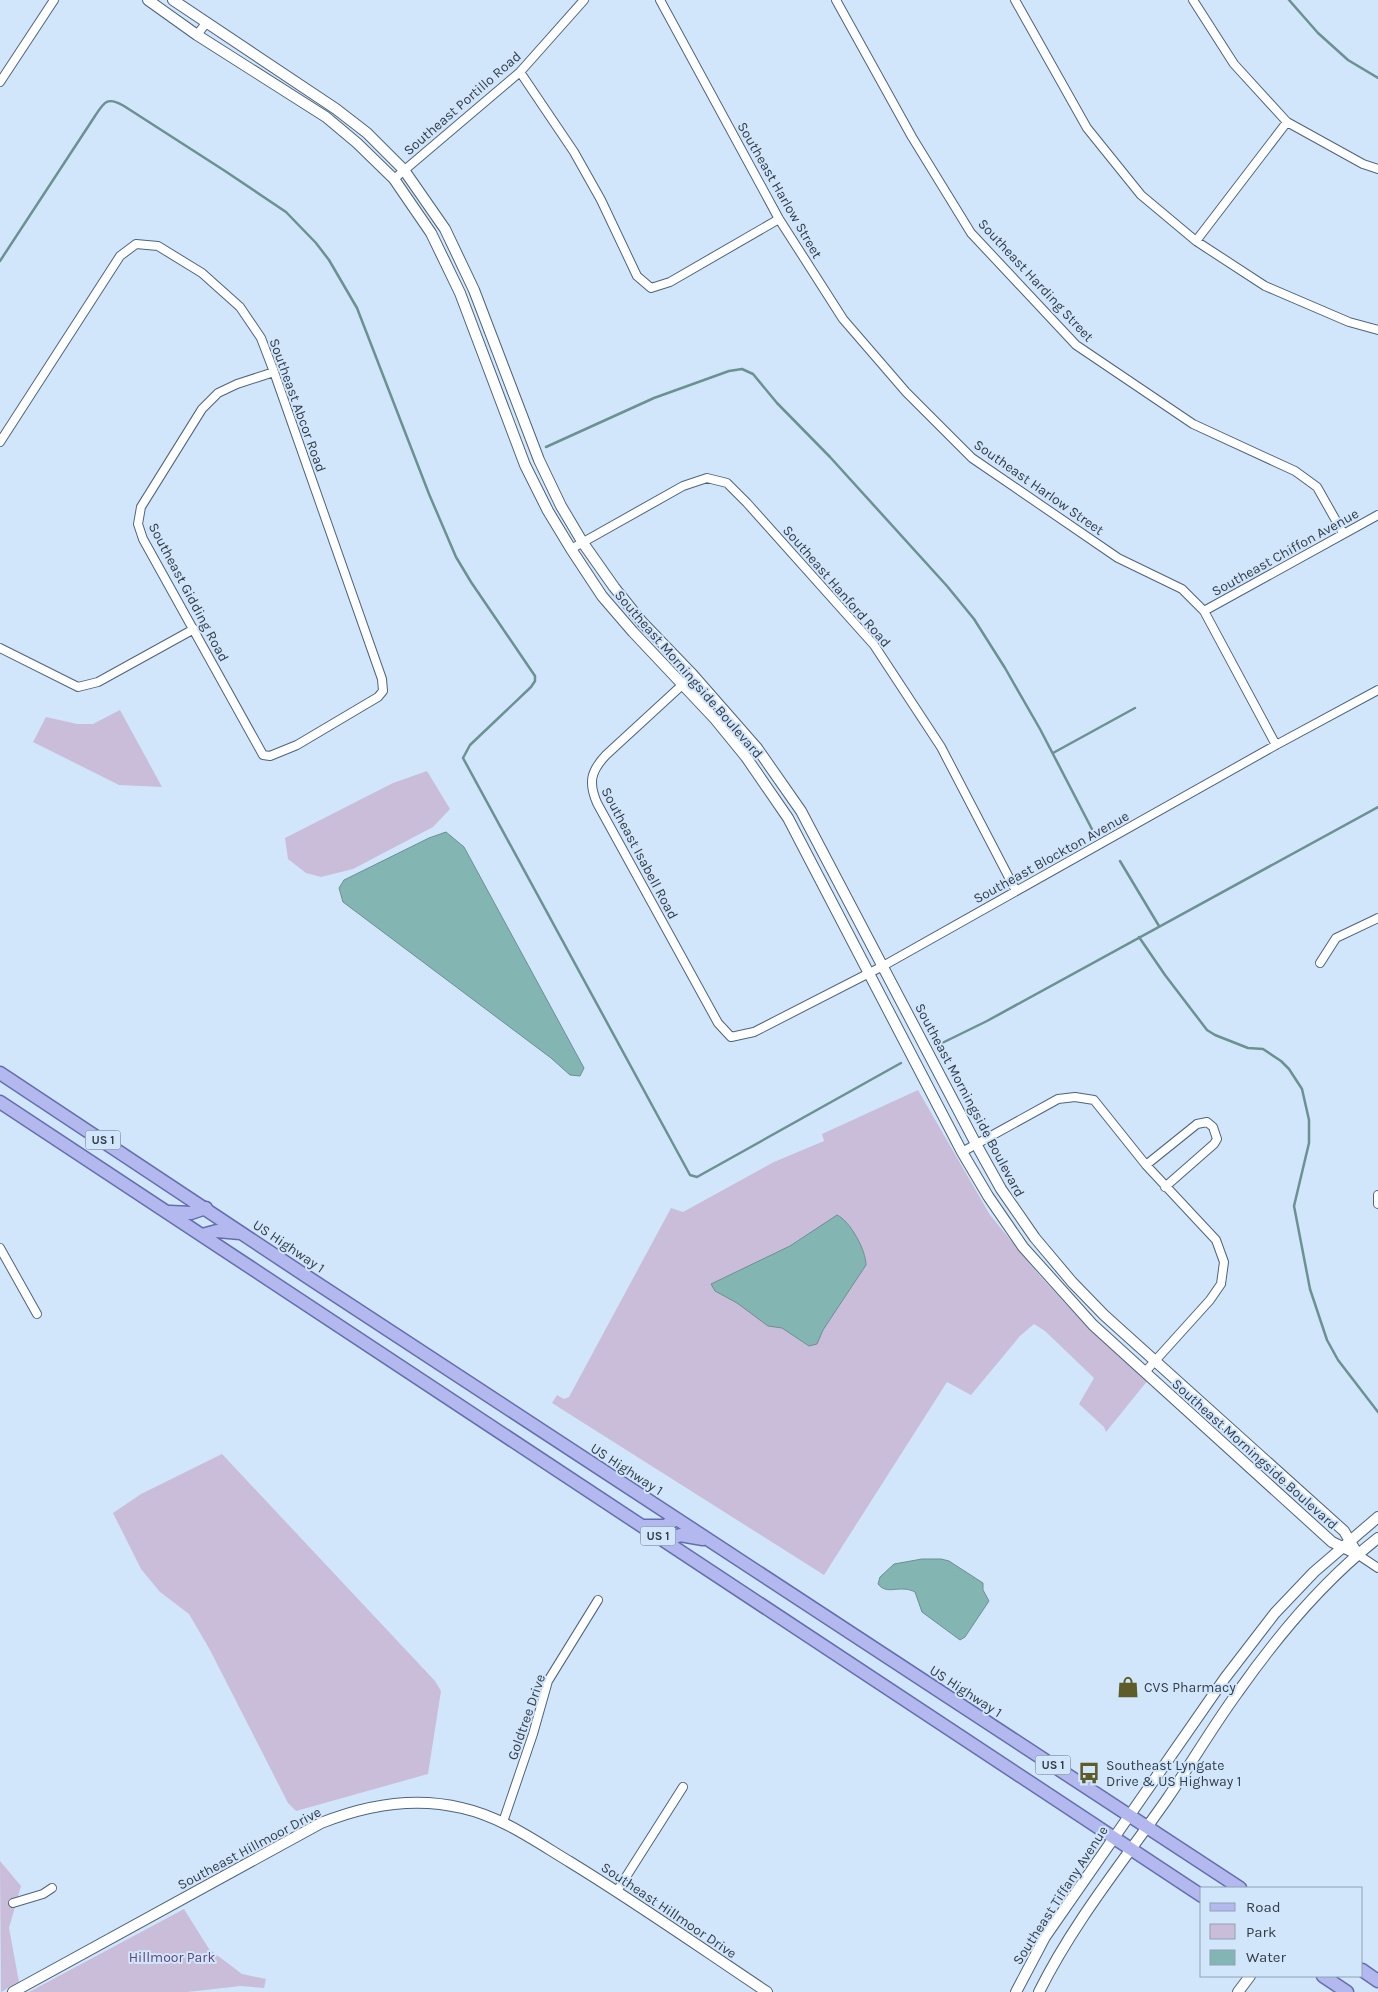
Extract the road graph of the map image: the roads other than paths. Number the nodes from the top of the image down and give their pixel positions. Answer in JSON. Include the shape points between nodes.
{"nodes":[{"id":1,"x":54,"y":0,"type":"edge"},
{"id":2,"x":148,"y":0,"type":"edge"},
{"id":3,"x":172,"y":0,"type":"edge"},
{"id":4,"x":584,"y":0,"type":"edge"},
{"id":5,"x":660,"y":0,"type":"edge"},
{"id":6,"x":836,"y":0,"type":"edge"},
{"id":7,"x":1015,"y":0,"type":"edge"},
{"id":8,"x":1193,"y":0,"type":"edge"},
{"id":9,"x":206,"y":22,"type":"junction"},
{"id":10,"x":197,"y":35,"type":"junction"},
{"id":11,"x":272,"y":65,"type":"junction"},
{"id":12,"x":520,"y":72,"type":"junction"},
{"id":13,"x":264,"y":76,"type":"junction"},
{"id":14,"x":1,"y":79,"type":"edge"},
{"id":15,"x":1287,"y":122,"type":"junction"},
{"id":16,"x":1378,"y":169,"type":"edge"},
{"id":17,"x":404,"y":170,"type":"junction"},
{"id":18,"x":394,"y":179,"type":"junction"},
{"id":19,"x":779,"y":219,"type":"junction"},
{"id":20,"x":1196,"y":241,"type":"junction"},
{"id":21,"x":474,"y":290,"type":"junction"},
{"id":22,"x":460,"y":293,"type":"junction"},
{"id":23,"x":1378,"y":330,"type":"edge"},
{"id":24,"x":274,"y":372,"type":"junction"},
{"id":25,"x":523,"y":419,"type":"junction"},
{"id":26,"x":509,"y":423,"type":"junction"},
{"id":27,"x":0,"y":442,"type":"edge"},
{"id":28,"x":1378,"y":515,"type":"edge"},
{"id":29,"x":1344,"y":533,"type":"junction"},
{"id":30,"x":583,"y":542,"type":"junction"},
{"id":31,"x":571,"y":549,"type":"junction"},
{"id":32,"x":1204,"y":611,"type":"junction"},
{"id":33,"x":194,"y":629,"type":"junction"},
{"id":34,"x":0,"y":648,"type":"edge"},
{"id":35,"x":693,"y":675,"type":"junction"},
{"id":36,"x":681,"y":685,"type":"junction"},
{"id":37,"x":1378,"y":690,"type":"edge"},
{"id":38,"x":1276,"y":745,"type":"junction"},
{"id":39,"x":263,"y":755,"type":"joint"},
{"id":40,"x":1016,"y":891,"type":"junction"},
{"id":41,"x":1378,"y":918,"type":"edge"},
{"id":42,"x":1320,"y":963,"type":"dead end"},
{"id":43,"x":883,"y":966,"type":"junction"},
{"id":44,"x":870,"y":972,"type":"junction"},
{"id":45,"x":731,"y":1037,"type":"joint"},
{"id":46,"x":0,"y":1072,"type":"edge"},
{"id":47,"x":0,"y":1102,"type":"edge"},
{"id":48,"x":976,"y":1144,"type":"junction"},
{"id":49,"x":962,"y":1152,"type":"junction"},
{"id":50,"x":1146,"y":1165,"type":"junction"},
{"id":51,"x":1166,"y":1187,"type":"junction"},
{"id":52,"x":1378,"y":1195,"type":"edge"},
{"id":53,"x":1378,"y":1204,"type":"edge"},
{"id":54,"x":206,"y":1208,"type":"junction"},
{"id":55,"x":167,"y":1212,"type":"junction"},
{"id":56,"x":242,"y":1233,"type":"junction"},
{"id":57,"x":202,"y":1235,"type":"junction"},
{"id":58,"x":0,"y":1248,"type":"edge"},
{"id":59,"x":1052,"y":1259,"type":"junction"},
{"id":60,"x":1041,"y":1268,"type":"junction"},
{"id":61,"x":37,"y":1314,"type":"dead end"},
{"id":62,"x":1156,"y":1361,"type":"junction"},
{"id":63,"x":1145,"y":1372,"type":"junction"},
{"id":64,"x":1254,"y":1450,"type":"junction"},
{"id":65,"x":1244,"y":1461,"type":"junction"},
{"id":66,"x":1378,"y":1516,"type":"edge"},
{"id":67,"x":676,"y":1519,"type":"junction"},
{"id":68,"x":642,"y":1526,"type":"junction"},
{"id":69,"x":1378,"y":1538,"type":"edge"},
{"id":70,"x":708,"y":1540,"type":"junction"},
{"id":71,"x":666,"y":1541,"type":"junction"},
{"id":72,"x":1347,"y":1543,"type":"junction"},
{"id":73,"x":1357,"y":1554,"type":"junction"},
{"id":74,"x":1378,"y":1568,"type":"edge"},
{"id":75,"x":598,"y":1600,"type":"dead end"},
{"id":76,"x":682,"y":1787,"type":"dead end"},
{"id":77,"x":1129,"y":1815,"type":"junction"},
{"id":78,"x":503,"y":1822,"type":"junction"},
{"id":79,"x":1146,"y":1826,"type":"junction"},
{"id":80,"x":1114,"y":1837,"type":"junction"},
{"id":81,"x":1132,"y":1849,"type":"junction"},
{"id":82,"x":1238,"y":1887,"type":"edge"},
{"id":83,"x":52,"y":1888,"type":"dead end"},
{"id":84,"x":617,"y":1891,"type":"junction"},
{"id":85,"x":1200,"y":1895,"type":"edge"},
{"id":86,"x":13,"y":1903,"type":"dead end"},
{"id":87,"x":1363,"y":1971,"type":"edge"},
{"id":88,"x":1249,"y":1977,"type":"edge"},
{"id":89,"x":1324,"y":1977,"type":"edge"},
{"id":90,"x":1378,"y":1980,"type":"edge"},
{"id":91,"x":13,"y":1992,"type":"edge"},
{"id":92,"x":767,"y":1992,"type":"edge"},
{"id":93,"x":1016,"y":1992,"type":"edge"},
{"id":94,"x":1039,"y":1992,"type":"edge"},
{"id":95,"x":1238,"y":1992,"type":"edge"},
{"id":96,"x":1347,"y":1992,"type":"edge"}],
"edges":[{"from":1,"to":14,"type":"street"},
{"from":2,"to":10,"type":"street","name":"Southeast Morningside Boulevard"},
{"from":3,"to":9,"type":"street","name":"Southeast Morningside Boulevard"},
{"from":4,"to":12,"type":"street","name":"Southeast Portillo Road"},
{"from":5,"to":19,"type":"street","name":"Southeast Harlow Street"},
{"from":6,"to":29,"type":"street","name":"Southeast Harding Street","via":[[912,138],[972,233],[1076,345],[1194,424],[1295,471],[1317,487]]},
{"from":7,"to":20,"type":"street","via":[[1087,128],[1141,195]]},
{"from":8,"to":15,"type":"street","via":[[1234,64]]},
{"from":9,"to":10,"type":"street"},
{"from":9,"to":11,"type":"street","name":"Southeast Morningside Boulevard"},
{"from":10,"to":13,"type":"street","name":"Southeast Morningside Boulevard"},
{"from":11,"to":13,"type":"street"},
{"from":11,"to":17,"type":"street","name":"Southeast Morningside Boulevard","via":[[367,133]]},
{"from":12,"to":17,"type":"street","name":"Southeast Portillo Road"},
{"from":12,"to":19,"type":"street","via":[[574,152],[637,276],[651,288],[670,282]]},
{"from":13,"to":18,"type":"street","name":"Southeast Morningside Boulevard","via":[[326,118]]},
{"from":15,"to":16,"type":"street"},
{"from":15,"to":20,"type":"street"},
{"from":17,"to":18,"type":"street","name":"Southeast Portillo Road"},
{"from":17,"to":21,"type":"street","name":"Southeast Morningside Boulevard","via":[[445,229]]},
{"from":18,"to":22,"type":"street","name":"Southeast Morningside Boulevard","via":[[431,233]]},
{"from":19,"to":32,"type":"street","name":"Southeast Harlow Street","via":[[843,319],[906,392],[972,458],[1118,558],[1182,589]]},
{"from":20,"to":23,"type":"street","via":[[1265,286],[1348,322]]},
{"from":21,"to":22,"type":"street"},
{"from":21,"to":25,"type":"street","name":"Southeast Morningside Boulevard"},
{"from":22,"to":26,"type":"street","name":"Southeast Morningside Boulevard"},
{"from":24,"to":27,"type":"street","name":"Southeast Abcor Road","via":[[261,338],[240,307],[202,273],[158,246],[136,244],[120,256]]},
{"from":24,"to":33,"type":"street","name":"Southeast Gidding Road","via":[[218,393],[202,408],[141,507],[138,524],[143,539]]},
{"from":24,"to":39,"type":"street","name":"Southeast Abcor Road","via":[[382,679],[383,691],[378,698],[297,745],[270,756]]},
{"from":25,"to":26,"type":"street"},
{"from":25,"to":30,"type":"street","name":"Southeast Morningside Boulevard","via":[[561,506]]},
{"from":26,"to":31,"type":"street","name":"Southeast Morningside Boulevard","via":[[528,472]]},
{"from":28,"to":29,"type":"street","name":"Southeast Chiffon Avenue"},
{"from":29,"to":32,"type":"street","name":"Southeast Chiffon Avenue"},
{"from":30,"to":31,"type":"street","name":"Southeast Hanford Road"},
{"from":30,"to":35,"type":"street","name":"Southeast Morningside Boulevard","via":[[642,622]]},
{"from":30,"to":40,"type":"street","name":"Southeast Hanford Road","via":[[683,486],[707,478],[727,483],[874,644],[942,747]]},
{"from":31,"to":36,"type":"street","name":"Southeast Morningside Boulevard","via":[[602,596]]},
{"from":32,"to":38,"type":"street","name":"Southeast Harlow Street"},
{"from":33,"to":34,"type":"street","via":[[98,682],[78,687]]},
{"from":33,"to":39,"type":"street","name":"Southeast Gidding Road"},
{"from":35,"to":36,"type":"street","name":"Southeast Isabell Road"},
{"from":35,"to":43,"type":"street","name":"Southeast Morningside Boulevard","via":[[757,748],[801,811]]},
{"from":36,"to":44,"type":"street","name":"Southeast Morningside Boulevard","via":[[746,757],[788,818]]},
{"from":36,"to":45,"type":"street","name":"Southeast Isabell Road","via":[[600,761],[591,786],[597,803],[718,1023]]},
{"from":37,"to":38,"type":"street","name":"Southeast Blockton Avenue"},
{"from":38,"to":40,"type":"street","name":"Southeast Blockton Avenue"},
{"from":40,"to":43,"type":"street","name":"Southeast Blockton Avenue"},
{"from":41,"to":42,"type":"street","via":[[1336,938]]},
{"from":43,"to":44,"type":"street","name":"Southeast Blockton Avenue"},
{"from":43,"to":48,"type":"street","name":"Southeast Morningside Boulevard"},
{"from":44,"to":45,"type":"street","name":"Southeast Blockton Avenue","via":[[754,1032]]},
{"from":44,"to":49,"type":"street","name":"Southeast Morningside Boulevard"},
{"from":46,"to":54,"type":"main road","name":"US Highway 1","number":"US 1"},
{"from":47,"to":55,"type":"main road","number":"US 1"},
{"from":48,"to":49,"type":"street"},
{"from":48,"to":50,"type":"street","via":[[1058,1099],[1075,1097],[1094,1100]]},
{"from":48,"to":59,"type":"street","name":"Southeast Morningside Boulevard","via":[[1020,1220]]},
{"from":49,"to":60,"type":"street","name":"Southeast Morningside Boulevard","via":[[1008,1228]]},
{"from":50,"to":51,"type":"street"},
{"from":50,"to":51,"type":"street","via":[[1197,1124],[1206,1122],[1214,1127],[1217,1139],[1214,1144]]},
{"from":51,"to":62,"type":"street","via":[[1216,1240],[1224,1262],[1221,1284]]},
{"from":52,"to":53,"type":"street"},
{"from":54,"to":55,"type":"main road","via":[[191,1213]]},
{"from":54,"to":56,"type":"main road","name":"US Highway 1","number":"US 1"},
{"from":55,"to":57,"type":"main road","number":"US 1"},
{"from":56,"to":57,"type":"main road","via":[[217,1231]]},
{"from":56,"to":67,"type":"main road","name":"US Highway 1","number":"US 1"},
{"from":57,"to":68,"type":"main road","number":"US 1"},
{"from":58,"to":61,"type":"street"},
{"from":59,"to":60,"type":"street"},
{"from":59,"to":62,"type":"street","name":"Southeast Morningside Boulevard","via":[[1104,1315]]},
{"from":60,"to":63,"type":"street","name":"Southeast Morningside Boulevard","via":[[1093,1325]]},
{"from":62,"to":63,"type":"street"},
{"from":62,"to":64,"type":"street","name":"Southeast Morningside Boulevard"},
{"from":63,"to":65,"type":"street","name":"Southeast Morningside Boulevard"},
{"from":64,"to":65,"type":"street"},
{"from":64,"to":72,"type":"street","name":"Southeast Morningside Boulevard","via":[[1344,1531]]},
{"from":65,"to":72,"type":"street","name":"Southeast Morningside Boulevard","via":[[1332,1542]]},
{"from":66,"to":72,"type":"street","name":"Southeast Tiffany Avenue"},
{"from":67,"to":68,"type":"main road","via":[[665,1526]]},
{"from":67,"to":70,"type":"main road","name":"US Highway 1","number":"US 1"},
{"from":68,"to":71,"type":"main road","number":"US 1"},
{"from":69,"to":73,"type":"street"},
{"from":70,"to":71,"type":"main road","via":[[680,1536]]},
{"from":70,"to":77,"type":"main road","name":"US Highway 1","number":"US 1"},
{"from":71,"to":80,"type":"main road","number":"US 1"},
{"from":72,"to":73,"type":"street","name":"Southeast Morningside Boulevard"},
{"from":72,"to":77,"type":"street","name":"Southeast Tiffany Avenue","via":[[1275,1613]]},
{"from":73,"to":74,"type":"street"},
{"from":73,"to":79,"type":"street","via":[[1289,1624],[1237,1692]]},
{"from":75,"to":78,"type":"street","name":"Goldtree Drive","via":[[548,1682]]},
{"from":76,"to":84,"type":"street"},
{"from":77,"to":79,"type":"main road","name":"US Highway 1","number":"US 1"},
{"from":77,"to":80,"type":"street","name":"Southeast Tiffany Avenue"},
{"from":78,"to":84,"type":"street","name":"Southeast Hillmoor Drive"},
{"from":78,"to":91,"type":"street","name":"Southeast Hillmoor Drive","via":[[463,1808],[437,1804],[392,1804],[352,1812],[313,1828]]},
{"from":79,"to":81,"type":"street"},
{"from":79,"to":82,"type":"main road","name":"US Highway 1","number":"US 1"},
{"from":80,"to":81,"type":"main road","number":"US 1"},
{"from":80,"to":93,"type":"street","name":"Southeast Tiffany Avenue","via":[[1045,1937]]},
{"from":81,"to":85,"type":"main road","number":"US 1"},
{"from":81,"to":94,"type":"street","via":[[1058,1954]]},
{"from":83,"to":86,"type":"street"},
{"from":84,"to":92,"type":"street","name":"Southeast Hillmoor Drive"},
{"from":87,"to":90,"type":"main road"},
{"from":88,"to":95,"type":"street"},
{"from":89,"to":96,"type":"main road"}]}
